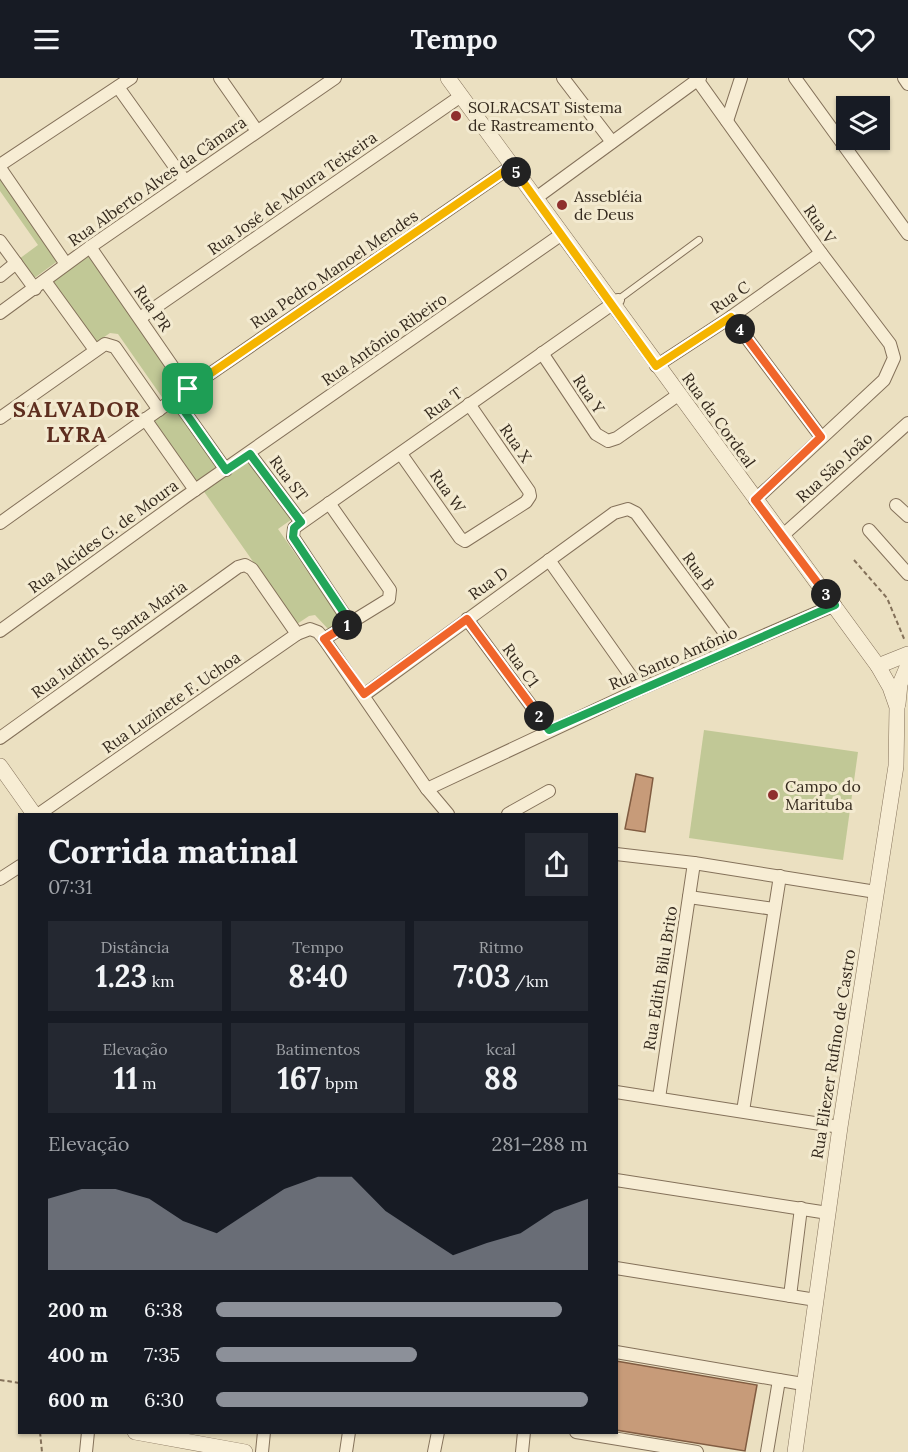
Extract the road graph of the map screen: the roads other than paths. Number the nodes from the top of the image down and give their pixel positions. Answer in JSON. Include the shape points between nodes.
{"nodes":[{"id":1,"x":132,"y":78,"type":"edge"},
{"id":2,"x":220,"y":78,"type":"edge"},
{"id":3,"x":448,"y":78,"type":"edge"},
{"id":4,"x":698,"y":78,"type":"edge"},
{"id":5,"x":741,"y":78,"type":"edge"},
{"id":6,"x":795,"y":78,"type":"edge"},
{"id":7,"x":904,"y":78,"type":"edge"},
{"id":8,"x":329,"y":80,"type":"edge"},
{"id":9,"x":569,"y":80,"type":"edge"},
{"id":10,"x":908,"y":84,"type":"edge"},
{"id":11,"x":118,"y":87,"type":"junction"},
{"id":12,"x":461,"y":96,"type":"junction"},
{"id":13,"x":727,"y":121,"type":"junction"},
{"id":14,"x":257,"y":131,"type":"junction"},
{"id":15,"x":612,"y":142,"type":"junction"},
{"id":16,"x":512,"y":166,"type":"junction"},
{"id":17,"x":0,"y":167,"type":"edge"},
{"id":18,"x":185,"y":181,"type":"junction"},
{"id":19,"x":536,"y":198,"type":"junction"},
{"id":20,"x":562,"y":234,"type":"junction"},
{"id":21,"x":908,"y":234,"type":"edge"},
{"id":22,"x":699,"y":240,"type":"dead end"},
{"id":23,"x":0,"y":241,"type":"edge"},
{"id":24,"x":90,"y":247,"type":"junction"},
{"id":25,"x":820,"y":253,"type":"junction"},
{"id":26,"x":16,"y":263,"type":"junction"},
{"id":27,"x":66,"y":264,"type":"junction"},
{"id":28,"x":0,"y":276,"type":"edge"},
{"id":29,"x":45,"y":281,"type":"junction"},
{"id":30,"x":35,"y":289,"type":"junction"},
{"id":31,"x":615,"y":301,"type":"junction"},
{"id":32,"x":0,"y":313,"type":"edge"},
{"id":33,"x":731,"y":317,"type":"junction"},
{"id":34,"x":141,"y":318,"type":"junction"},
{"id":35,"x":100,"y":347,"type":"junction"},
{"id":36,"x":542,"y":353,"type":"junction"},
{"id":37,"x":656,"y":366,"type":"junction"},
{"id":38,"x":188,"y":389,"type":"junction"},
{"id":39,"x":678,"y":395,"type":"junction"},
{"id":40,"x":175,"y":398,"type":"junction"},
{"id":41,"x":469,"y":404,"type":"junction"},
{"id":42,"x":159,"y":410,"type":"junction"},
{"id":43,"x":0,"y":418,"type":"edge"},
{"id":44,"x":145,"y":419,"type":"junction"},
{"id":45,"x":908,"y":423,"type":"edge"},
{"id":46,"x":821,"y":437,"type":"junction"},
{"id":47,"x":250,"y":454,"type":"junction"},
{"id":48,"x":401,"y":454,"type":"junction"},
{"id":49,"x":226,"y":470,"type":"junction"},
{"id":50,"x":195,"y":490,"type":"junction"},
{"id":51,"x":755,"y":500,"type":"junction"},
{"id":52,"x":329,"y":503,"type":"junction"},
{"id":53,"x":896,"y":505,"type":"dead end"},
{"id":54,"x":636,"y":513,"type":"joint"},
{"id":55,"x":908,"y":516,"type":"edge"},
{"id":56,"x":0,"y":523,"type":"edge"},
{"id":57,"x":297,"y":525,"type":"junction"},
{"id":58,"x":869,"y":530,"type":"dead end"},
{"id":59,"x":782,"y":536,"type":"junction"},
{"id":60,"x":471,"y":539,"type":"joint"},
{"id":61,"x":549,"y":560,"type":"junction"},
{"id":62,"x":908,"y":574,"type":"edge"},
{"id":63,"x":835,"y":605,"type":"junction"},
{"id":64,"x":467,"y":619,"type":"junction"},
{"id":65,"x":350,"y":622,"type":"junction"},
{"id":66,"x":0,"y":631,"type":"edge"},
{"id":67,"x":297,"y":634,"type":"junction"},
{"id":68,"x":324,"y":639,"type":"junction"},
{"id":69,"x":906,"y":647,"type":"edge"},
{"id":70,"x":736,"y":648,"type":"junction"},
{"id":71,"x":908,"y":665,"type":"edge"},
{"id":72,"x":878,"y":666,"type":"junction"},
{"id":73,"x":640,"y":689,"type":"junction"},
{"id":74,"x":364,"y":694,"type":"junction"},
{"id":75,"x":897,"y":707,"type":"junction"},
{"id":76,"x":549,"y":730,"type":"junction"},
{"id":77,"x":0,"y":738,"type":"edge"},
{"id":78,"x":0,"y":766,"type":"edge"},
{"id":79,"x":427,"y":789,"type":"junction"},
{"id":80,"x":549,"y":791,"type":"dead end"},
{"id":81,"x":33,"y":813,"type":"edge"},
{"id":82,"x":40,"y":813,"type":"edge"},
{"id":83,"x":447,"y":813,"type":"edge"},
{"id":84,"x":510,"y":813,"type":"edge"},
{"id":85,"x":618,"y":854,"type":"edge"},
{"id":86,"x":694,"y":863,"type":"junction"},
{"id":87,"x":18,"y":867,"type":"edge"},
{"id":88,"x":780,"y":876,"type":"junction"},
{"id":89,"x":0,"y":879,"type":"edge"},
{"id":90,"x":876,"y":892,"type":"junction"},
{"id":91,"x":689,"y":897,"type":"junction"},
{"id":92,"x":774,"y":909,"type":"junction"},
{"id":93,"x":618,"y":1092,"type":"edge"},
{"id":94,"x":659,"y":1098,"type":"junction"},
{"id":95,"x":743,"y":1111,"type":"junction"},
{"id":96,"x":840,"y":1127,"type":"junction"},
{"id":97,"x":618,"y":1180,"type":"edge"},
{"id":98,"x":801,"y":1208,"type":"junction"},
{"id":99,"x":828,"y":1213,"type":"junction"},
{"id":100,"x":618,"y":1268,"type":"edge"},
{"id":101,"x":790,"y":1296,"type":"junction"},
{"id":102,"x":816,"y":1300,"type":"junction"},
{"id":103,"x":618,"y":1352,"type":"edge"},
{"id":104,"x":779,"y":1380,"type":"junction"},
{"id":105,"x":803,"y":1384,"type":"junction"},
{"id":106,"x":88,"y":1434,"type":"edge"},
{"id":107,"x":156,"y":1434,"type":"edge"},
{"id":108,"x":264,"y":1434,"type":"edge"},
{"id":109,"x":347,"y":1434,"type":"edge"},
{"id":110,"x":438,"y":1434,"type":"edge"},
{"id":111,"x":525,"y":1434,"type":"edge"},
{"id":112,"x":588,"y":1434,"type":"edge"},
{"id":113,"x":176,"y":1436,"type":"edge"},
{"id":114,"x":86,"y":1452,"type":"edge"},
{"id":115,"x":245,"y":1452,"type":"edge"},
{"id":116,"x":262,"y":1452,"type":"edge"},
{"id":117,"x":346,"y":1452,"type":"edge"},
{"id":118,"x":434,"y":1452,"type":"edge"},
{"id":119,"x":522,"y":1452,"type":"edge"},
{"id":120,"x":697,"y":1452,"type":"edge"},
{"id":121,"x":768,"y":1452,"type":"edge"},
{"id":122,"x":795,"y":1452,"type":"edge"}],
"edges":[{"from":1,"to":11,"type":"street"},
{"from":2,"to":14,"type":"street"},
{"from":3,"to":12,"type":"street","name":"Rua da Cordeal"},
{"from":4,"to":13,"type":"street","name":"Rua V"},
{"from":4,"to":15,"type":"street"},
{"from":5,"to":13,"type":"street"},
{"from":6,"to":21,"type":"street"},
{"from":7,"to":10,"type":"street"},
{"from":8,"to":14,"type":"street","name":"Rua Alberto Alves da Câmara"},
{"from":9,"to":15,"type":"street"},
{"from":11,"to":17,"type":"street"},
{"from":11,"to":18,"type":"street"},
{"from":12,"to":16,"type":"street","name":"Rua da Cordeal"},
{"from":12,"to":34,"type":"street","name":"Rua José de Moura Teixeira"},
{"from":13,"to":25,"type":"street","name":"Rua V"},
{"from":14,"to":18,"type":"street","name":"Rua Alberto Alves da Câmara"},
{"from":15,"to":19,"type":"street"},
{"from":16,"to":19,"type":"street","name":"Rua da Cordeal"},
{"from":16,"to":38,"type":"street","name":"Rua Pedro Manoel Mendes"},
{"from":17,"to":27,"type":"street"},
{"from":18,"to":24,"type":"street","name":"Rua Alberto Alves da Câmara"},
{"from":19,"to":20,"type":"street","name":"Rua da Cordeal"},
{"from":20,"to":31,"type":"street","name":"Rua da Cordeal"},
{"from":20,"to":47,"type":"street","name":"Rua Antônio Ribeiro"},
{"from":22,"to":31,"type":"lane"},
{"from":23,"to":26,"type":"street"},
{"from":24,"to":27,"type":"street","name":"Rua Alberto Alves da Câmara"},
{"from":24,"to":34,"type":"street","name":"Rua PR"},
{"from":25,"to":33,"type":"street","name":"Rua C"},
{"from":25,"to":46,"type":"street","name":"Rua V","via":[[890,344],[894,358],[884,380]]},
{"from":26,"to":28,"type":"street"},
{"from":26,"to":30,"type":"street"},
{"from":27,"to":29,"type":"street","name":"Rua Alberto Alves da Câmara"},
{"from":29,"to":30,"type":"street","name":"Rua Alberto Alves da Câmara"},
{"from":29,"to":35,"type":"street"},
{"from":30,"to":32,"type":"street","name":"Rua Alberto Alves da Câmara"},
{"from":31,"to":36,"type":"street","name":"Rua T"},
{"from":31,"to":37,"type":"street","name":"Rua da Cordeal"},
{"from":33,"to":37,"type":"street","name":"Rua C"},
{"from":33,"to":46,"type":"street"},
{"from":34,"to":38,"type":"street","name":"Rua PR"},
{"from":35,"to":42,"type":"street","via":[[115,347]]},
{"from":35,"to":43,"type":"street"},
{"from":36,"to":39,"type":"street","name":"Rua Y","via":[[596,434],[608,441]]},
{"from":36,"to":41,"type":"street","name":"Rua T"},
{"from":37,"to":39,"type":"street","name":"Rua da Cordeal"},
{"from":38,"to":40,"type":"street","name":"Rua Pedro Manoel Mendes"},
{"from":39,"to":51,"type":"street","name":"Rua da Cordeal"},
{"from":40,"to":42,"type":"street","name":"Rua Pedro Manoel Mendes"},
{"from":40,"to":49,"type":"street"},
{"from":41,"to":48,"type":"street","name":"Rua T"},
{"from":41,"to":60,"type":"street","name":"Rua X","via":[[530,496]]},
{"from":42,"to":44,"type":"street","name":"Rua Pedro Manoel Mendes"},
{"from":44,"to":50,"type":"street"},
{"from":44,"to":56,"type":"street","name":"Rua Pedro Manoel Mendes"},
{"from":45,"to":59,"type":"street","name":"Rua São João"},
{"from":46,"to":51,"type":"street"},
{"from":47,"to":49,"type":"street","name":"Rua Antônio Ribeiro"},
{"from":47,"to":57,"type":"street","name":"Rua ST"},
{"from":48,"to":52,"type":"street","name":"Rua T"},
{"from":48,"to":60,"type":"street","name":"Rua W","via":[[460,538]]},
{"from":49,"to":50,"type":"street","name":"Rua Alcides G. de Moura"},
{"from":50,"to":66,"type":"street","name":"Rua Alcides G. de Moura"},
{"from":51,"to":59,"type":"street","name":"Rua da Cordeal"},
{"from":52,"to":57,"type":"street","name":"Rua T"},
{"from":52,"to":65,"type":"street","via":[[390,591],[389,599]]},
{"from":53,"to":55,"type":"street"},
{"from":54,"to":61,"type":"street","name":"Rua D","via":[[628,509],[614,513]]},
{"from":54,"to":70,"type":"street","name":"Rua B"},
{"from":57,"to":65,"type":"street","name":"Rua ST","via":[[293,537]]},
{"from":58,"to":62,"type":"street"},
{"from":59,"to":63,"type":"street","name":"Rua da Cordeal"},
{"from":61,"to":64,"type":"street","name":"Rua D"},
{"from":61,"to":73,"type":"street"},
{"from":63,"to":70,"type":"street","name":"Rua Santo Antônio"},
{"from":63,"to":72,"type":"street","name":"Rua da Cordeal"},
{"from":64,"to":74,"type":"street","name":"Rua D"},
{"from":64,"to":76,"type":"street","name":"Rua C1"},
{"from":65,"to":68,"type":"street"},
{"from":67,"to":68,"type":"street","via":[[309,629]]},
{"from":67,"to":77,"type":"street","name":"Rua Judith S. Santa Maria","via":[[252,569],[238,567]]},
{"from":67,"to":82,"type":"street","name":"Rua Luzinete F. Uchoa"},
{"from":68,"to":74,"type":"street"},
{"from":69,"to":72,"type":"street"},
{"from":70,"to":73,"type":"street","name":"Rua Santo Antônio"},
{"from":71,"to":75,"type":"street"},
{"from":72,"to":75,"type":"street","name":"Rua Eliezer Rufino de Castro"},
{"from":73,"to":76,"type":"street","name":"Rua Santo Antônio"},
{"from":74,"to":79,"type":"street"},
{"from":75,"to":90,"type":"street","name":"Rua Eliezer Rufino de Castro","via":[[896,766]]},
{"from":76,"to":79,"type":"street","name":"Rua Santo Antônio"},
{"from":78,"to":81,"type":"street"},
{"from":79,"to":83,"type":"street"},
{"from":80,"to":84,"type":"street"},
{"from":85,"to":86,"type":"street"},
{"from":86,"to":88,"type":"street"},
{"from":86,"to":91,"type":"street","name":"Rua Edith Bilu Brito"},
{"from":87,"to":89,"type":"street"},
{"from":88,"to":90,"type":"street"},
{"from":88,"to":92,"type":"street"},
{"from":90,"to":96,"type":"street","name":"Rua Eliezer Rufino de Castro"},
{"from":91,"to":92,"type":"street"},
{"from":91,"to":94,"type":"street","name":"Rua Edith Bilu Brito"},
{"from":92,"to":95,"type":"street"},
{"from":93,"to":94,"type":"street"},
{"from":94,"to":95,"type":"street"},
{"from":95,"to":96,"type":"street"},
{"from":96,"to":99,"type":"street","name":"Rua Eliezer Rufino de Castro"},
{"from":97,"to":98,"type":"street"},
{"from":98,"to":99,"type":"street"},
{"from":98,"to":101,"type":"street"},
{"from":99,"to":102,"type":"street","name":"Rua Eliezer Rufino de Castro"},
{"from":100,"to":101,"type":"street"},
{"from":101,"to":102,"type":"street"},
{"from":102,"to":105,"type":"street","name":"Rua Eliezer Rufino de Castro"},
{"from":103,"to":104,"type":"street"},
{"from":104,"to":105,"type":"street"},
{"from":104,"to":121,"type":"street"},
{"from":105,"to":122,"type":"street","name":"Rua Eliezer Rufino de Castro"},
{"from":106,"to":114,"type":"street"},
{"from":107,"to":113,"type":"street"},
{"from":108,"to":116,"type":"street"},
{"from":109,"to":117,"type":"street"},
{"from":110,"to":118,"type":"street"},
{"from":111,"to":119,"type":"street"},
{"from":112,"to":120,"type":"street"},
{"from":113,"to":115,"type":"street"}]}
